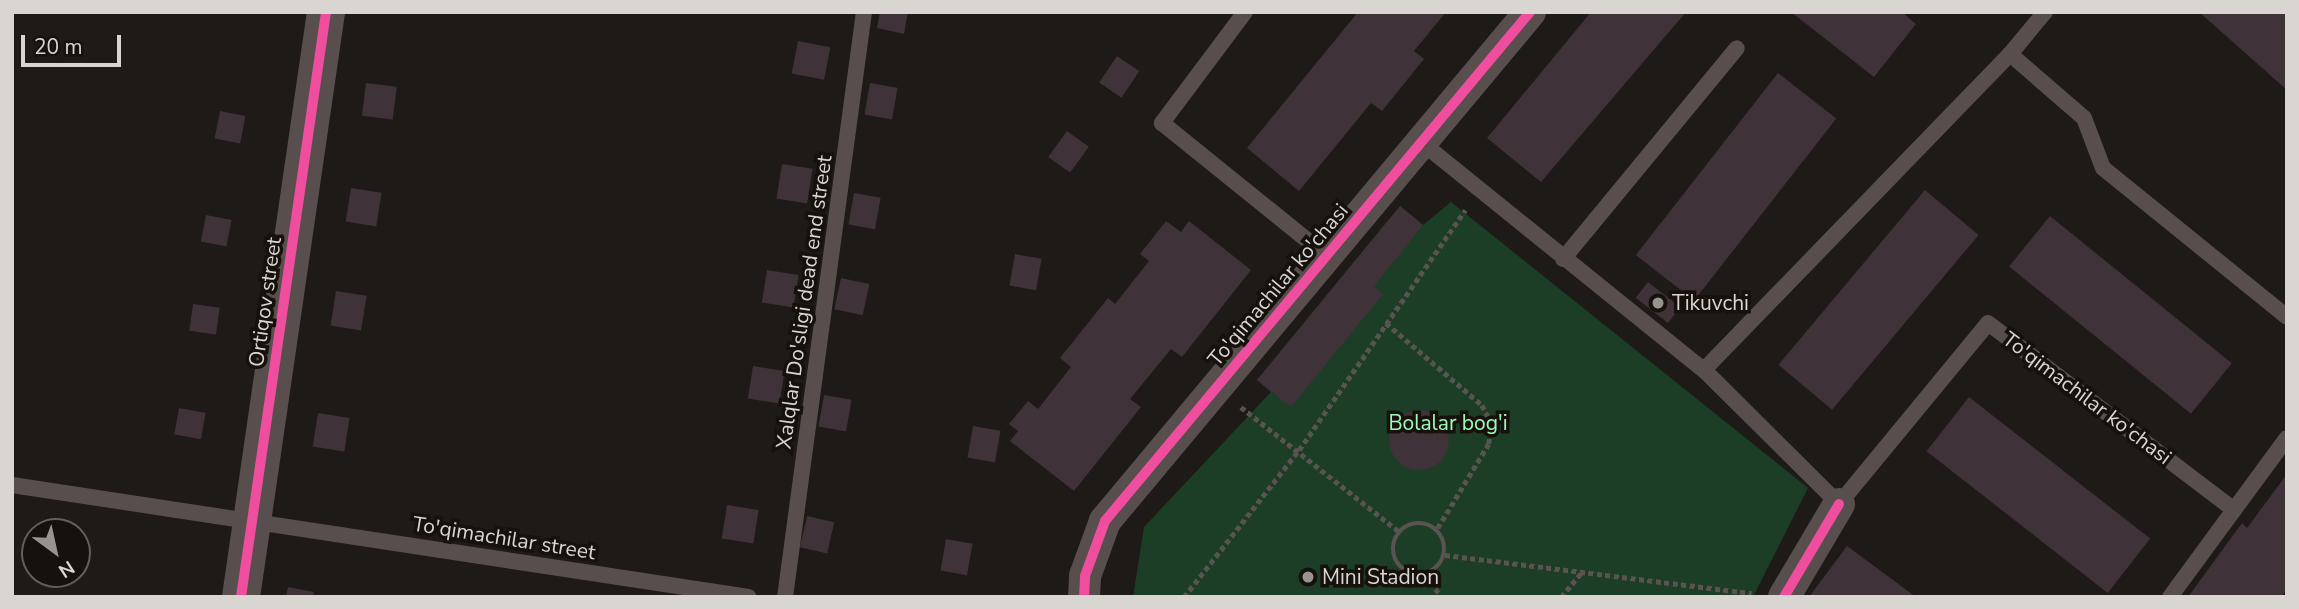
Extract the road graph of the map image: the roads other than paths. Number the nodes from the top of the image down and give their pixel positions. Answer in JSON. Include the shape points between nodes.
{"nodes":[{"id":1,"x":326,"y":12,"type":"edge"},
{"id":2,"x":864,"y":12,"type":"edge"},
{"id":3,"x":1245,"y":12,"type":"edge"},
{"id":4,"x":1530,"y":12,"type":"edge"},
{"id":5,"x":2045,"y":12,"type":"edge"},
{"id":6,"x":1737,"y":48,"type":"dead end"},
{"id":7,"x":2010,"y":54,"type":"junction"},
{"id":8,"x":1421,"y":142,"type":"junction"},
{"id":9,"x":1327,"y":256,"type":"junction"},
{"id":10,"x":1563,"y":259,"type":"junction"},
{"id":11,"x":2287,"y":317,"type":"edge"},
{"id":12,"x":1704,"y":370,"type":"junction"},
{"id":13,"x":2287,"y":438,"type":"edge"},
{"id":14,"x":12,"y":485,"type":"edge"},
{"id":15,"x":1839,"y":504,"type":"junction"},
{"id":16,"x":2234,"y":510,"type":"junction"},
{"id":17,"x":252,"y":521,"type":"junction"},
{"id":18,"x":1773,"y":596,"type":"edge"},
{"id":19,"x":241,"y":597,"type":"edge"},
{"id":20,"x":749,"y":597,"type":"edge"},
{"id":21,"x":785,"y":597,"type":"edge"},
{"id":22,"x":1084,"y":597,"type":"edge"},
{"id":23,"x":2170,"y":597,"type":"edge"}],
"edges":[{"from":1,"to":17,"type":"street","name":"Ortiqov street"},
{"from":2,"to":21,"type":"lane","name":"Xalqlar Do'sligi dead end street"},
{"from":3,"to":9,"type":"lane","via":[[1162,123]]},
{"from":4,"to":8,"type":"street","name":"To'qimachilar ko'chasi"},
{"from":5,"to":7,"type":"lane"},
{"from":6,"to":10,"type":"lane"},
{"from":7,"to":11,"type":"lane","via":[[2084,118],[2103,168]]},
{"from":7,"to":12,"type":"lane"},
{"from":8,"to":9,"type":"street","name":"To'qimachilar ko'chasi"},
{"from":8,"to":10,"type":"lane"},
{"from":9,"to":22,"type":"street","name":"To'qimachilar ko'chasi","via":[[1105,521],[1085,576]]},
{"from":10,"to":12,"type":"lane"},
{"from":12,"to":15,"type":"lane"},
{"from":13,"to":16,"type":"lane"},
{"from":14,"to":17,"type":"lane","name":"To'qimachilar street"},
{"from":15,"to":16,"type":"lane","name":"To'qimachilar ko'chasi","via":[[1989,323]]},
{"from":15,"to":18,"type":"street","name":"To'qimachilar ko'chasi"},
{"from":16,"to":23,"type":"lane"},
{"from":17,"to":19,"type":"street","name":"Ortiqov street"},
{"from":17,"to":20,"type":"lane","name":"To'qimachilar street"}]}
